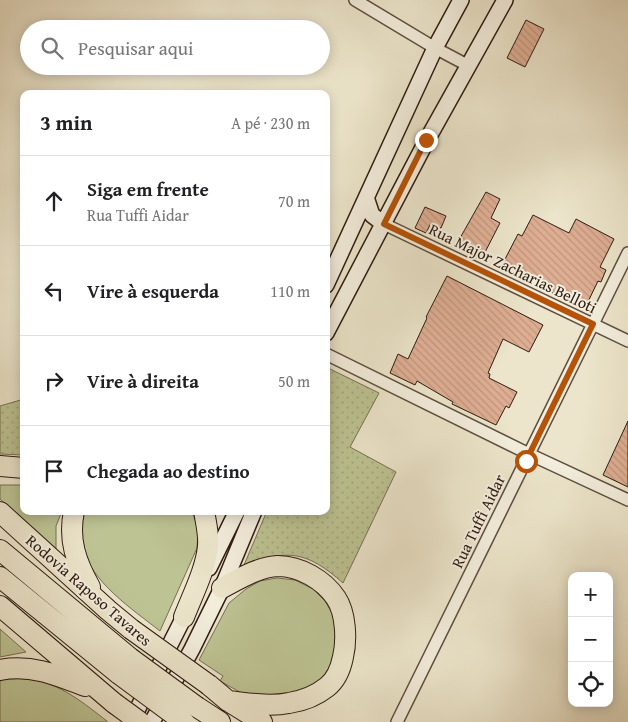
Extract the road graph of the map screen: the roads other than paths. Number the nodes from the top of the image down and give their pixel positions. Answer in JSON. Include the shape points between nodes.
{"nodes":[{"id":1,"x":355,"y":0,"type":"edge"},
{"id":2,"x":461,"y":0,"type":"edge"},
{"id":3,"x":505,"y":0,"type":"edge"},
{"id":4,"x":435,"y":48,"type":"junction"},
{"id":5,"x":469,"y":66,"type":"junction"},
{"id":6,"x":367,"y":200,"type":"junction"},
{"id":7,"x":384,"y":224,"type":"junction"},
{"id":8,"x":628,"y":253,"type":"edge"},
{"id":9,"x":330,"y":277,"type":"edge"},
{"id":10,"x":593,"y":324,"type":"junction"},
{"id":11,"x":330,"y":325,"type":"edge"},
{"id":12,"x":628,"y":341,"type":"edge"},
{"id":13,"x":330,"y":356,"type":"edge"},
{"id":14,"x":529,"y":454,"type":"junction"},
{"id":15,"x":0,"y":466,"type":"edge"},
{"id":16,"x":20,"y":468,"type":"edge"},
{"id":17,"x":628,"y":500,"type":"edge"},
{"id":18,"x":0,"y":512,"type":"edge"},
{"id":19,"x":74,"y":515,"type":"edge"},
{"id":20,"x":205,"y":515,"type":"edge"},
{"id":21,"x":235,"y":515,"type":"edge"},
{"id":22,"x":252,"y":515,"type":"edge"},
{"id":23,"x":0,"y":550,"type":"edge"},
{"id":24,"x":0,"y":577,"type":"edge"},
{"id":25,"x":222,"y":588,"type":"junction"},
{"id":26,"x":0,"y":606,"type":"edge"},
{"id":27,"x":108,"y":610,"type":"junction"},
{"id":28,"x":184,"y":617,"type":"junction"},
{"id":29,"x":125,"y":666,"type":"junction"},
{"id":30,"x":0,"y":670,"type":"edge"},
{"id":31,"x":107,"y":698,"type":"junction"},
{"id":32,"x":228,"y":702,"type":"junction"},
{"id":33,"x":190,"y":714,"type":"edge"},
{"id":34,"x":131,"y":722,"type":"edge"},
{"id":35,"x":140,"y":722,"type":"edge"},
{"id":36,"x":152,"y":722,"type":"edge"},
{"id":37,"x":220,"y":722,"type":"edge"},
{"id":38,"x":262,"y":722,"type":"edge"},
{"id":39,"x":397,"y":722,"type":"edge"}],
"edges":[{"from":1,"to":4,"type":"street"},
{"from":2,"to":4,"type":"main road"},
{"from":3,"to":5,"type":"main road"},
{"from":4,"to":5,"type":"street"},
{"from":4,"to":6,"type":"main road"},
{"from":5,"to":7,"type":"main road","via":[[426,140]]},
{"from":6,"to":7,"type":"main road","via":[[372,215]]},
{"from":6,"to":9,"type":"main road"},
{"from":7,"to":10,"type":"street","name":"Rua Major Zacharias Belloti"},
{"from":7,"to":11,"type":"main road"},
{"from":8,"to":10,"type":"street","name":"Rua Tuffi Aidar"},
{"from":10,"to":12,"type":"street","name":"Rua Major Zacharias Belloti"},
{"from":10,"to":14,"type":"street","name":"Rua Tuffi Aidar"},
{"from":13,"to":14,"type":"street"},
{"from":14,"to":17,"type":"street"},
{"from":14,"to":39,"type":"street","name":"Rua Tuffi Aidar"},
{"from":15,"to":16,"type":"highway"},
{"from":18,"to":27,"type":"highway","name":"Rodovia Raposo Tavares"},
{"from":19,"to":27,"type":"highway","via":[[71,539],[77,563]]},
{"from":20,"to":28,"type":"highway","via":[[208,547]]},
{"from":21,"to":28,"type":"main road"},
{"from":22,"to":25,"type":"main road"},
{"from":23,"to":29,"type":"highway","name":"Rodovia Raposo Tavares"},
{"from":24,"to":29,"type":"highway","name":"Rodovia Raposo Tavares"},
{"from":25,"to":32,"type":"highway","via":[[256,571],[278,566],[302,570],[322,582],[337,599],[344,622],[346,646],[340,668],[329,686],[312,696],[289,704]]},
{"from":25,"to":36,"type":"main road"},
{"from":26,"to":31,"type":"highway"},
{"from":27,"to":32,"type":"highway","name":"Rodovia Raposo Tavares","bridge":true},
{"from":28,"to":34,"type":"main road"},
{"from":29,"to":33,"type":"highway","name":"Rodovia Raposo Tavares","bridge":true},
{"from":30,"to":31,"type":"highway","via":[[37,669]]},
{"from":31,"to":35,"type":"highway","bridge":true},
{"from":32,"to":38,"type":"highway","name":"Rodovia Raposo Tavares"},
{"from":33,"to":37,"type":"highway","name":"Rodovia Raposo Tavares"}]}
